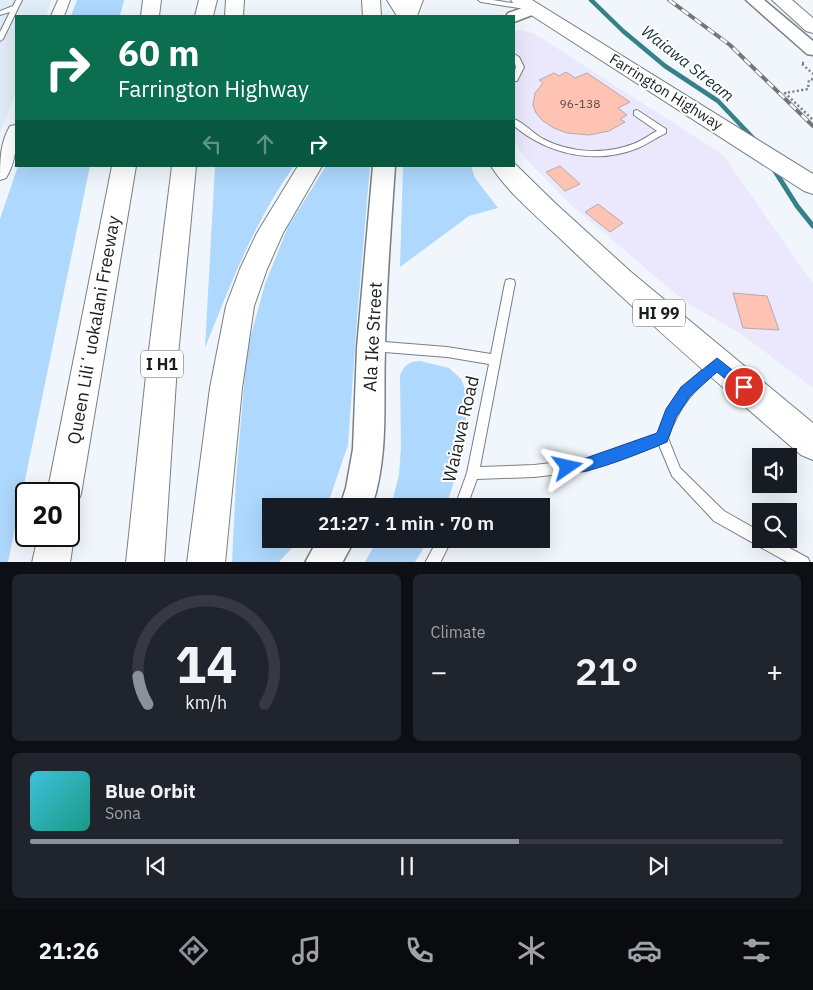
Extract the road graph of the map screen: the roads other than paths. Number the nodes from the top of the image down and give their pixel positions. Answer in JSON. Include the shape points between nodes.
{"nodes":[{"id":1,"x":19,"y":0,"type":"edge"},
{"id":2,"x":64,"y":0,"type":"edge"},
{"id":3,"x":152,"y":0,"type":"edge"},
{"id":4,"x":204,"y":0,"type":"edge"},
{"id":5,"x":208,"y":0,"type":"edge"},
{"id":6,"x":236,"y":0,"type":"edge"},
{"id":7,"x":371,"y":0,"type":"edge"},
{"id":8,"x":396,"y":0,"type":"edge"},
{"id":9,"x":414,"y":0,"type":"edge"},
{"id":10,"x":481,"y":0,"type":"edge"},
{"id":11,"x":754,"y":0,"type":"edge"},
{"id":12,"x":781,"y":0,"type":"edge"},
{"id":13,"x":527,"y":4,"type":"edge"},
{"id":14,"x":14,"y":8,"type":"junction"},
{"id":15,"x":0,"y":13,"type":"edge"},
{"id":16,"x":58,"y":15,"type":"edge"},
{"id":17,"x":150,"y":15,"type":"edge"},
{"id":18,"x":202,"y":15,"type":"edge"},
{"id":19,"x":202,"y":15,"type":"edge"},
{"id":20,"x":234,"y":15,"type":"edge"},
{"id":21,"x":372,"y":15,"type":"edge"},
{"id":22,"x":406,"y":15,"type":"edge"},
{"id":23,"x":407,"y":15,"type":"edge"},
{"id":24,"x":515,"y":17,"type":"edge"},
{"id":25,"x":813,"y":27,"type":"edge"},
{"id":26,"x":0,"y":39,"type":"edge"},
{"id":27,"x":813,"y":50,"type":"edge"},
{"id":28,"x":515,"y":57,"type":"edge"},
{"id":29,"x":515,"y":77,"type":"edge"},
{"id":30,"x":637,"y":113,"type":"dead end"},
{"id":31,"x":515,"y":123,"type":"edge"},
{"id":32,"x":15,"y":133,"type":"edge"},
{"id":33,"x":113,"y":167,"type":"edge"},
{"id":34,"x":124,"y":167,"type":"edge"},
{"id":35,"x":184,"y":167,"type":"edge"},
{"id":36,"x":309,"y":167,"type":"edge"},
{"id":37,"x":384,"y":167,"type":"edge"},
{"id":38,"x":504,"y":167,"type":"edge"},
{"id":39,"x":0,"y":174,"type":"edge"},
{"id":40,"x":813,"y":185,"type":"edge"},
{"id":41,"x":510,"y":283,"type":"dead end"},
{"id":42,"x":371,"y":346,"type":"junction"},
{"id":43,"x":92,"y":348,"type":"junction"},
{"id":44,"x":495,"y":360,"type":"junction"},
{"id":45,"x":717,"y":364,"type":"junction"},
{"id":46,"x":662,"y":438,"type":"junction"},
{"id":47,"x":813,"y":444,"type":"edge"},
{"id":48,"x":473,"y":473,"type":"junction"},
{"id":49,"x":66,"y":482,"type":"edge"},
{"id":50,"x":358,"y":498,"type":"edge"},
{"id":51,"x":464,"y":498,"type":"edge"},
{"id":52,"x":54,"y":547,"type":"edge"},
{"id":53,"x":332,"y":548,"type":"edge"},
{"id":54,"x":440,"y":548,"type":"edge"},
{"id":55,"x":51,"y":562,"type":"edge"},
{"id":56,"x":145,"y":562,"type":"edge"},
{"id":57,"x":206,"y":562,"type":"edge"},
{"id":58,"x":322,"y":562,"type":"edge"},
{"id":59,"x":432,"y":562,"type":"edge"},
{"id":60,"x":803,"y":562,"type":"edge"}],
"edges":[{"from":1,"to":14,"type":"lane"},
{"from":2,"to":16,"type":"street"},
{"from":3,"to":17,"type":"main road"},
{"from":4,"to":18,"type":"main road"},
{"from":5,"to":19,"type":"main road"},
{"from":6,"to":20,"type":"main road"},
{"from":7,"to":21,"type":"main road"},
{"from":8,"to":22,"type":"main road"},
{"from":9,"to":23,"type":"main road"},
{"from":10,"to":13,"type":"lane"},
{"from":11,"to":27,"type":"street"},
{"from":12,"to":25,"type":"main road"},
{"from":13,"to":24,"type":"street"},
{"from":13,"to":40,"type":"main road","name":"Farrington Highway"},
{"from":14,"to":15,"type":"lane"},
{"from":14,"to":26,"type":"lane"},
{"from":28,"to":29,"type":"lane","via":[[521,68]]},
{"from":30,"to":31,"type":"lane","via":[[663,130],[636,146],[601,153],[569,152],[550,147]]},
{"from":32,"to":39,"type":"street"},
{"from":33,"to":43,"type":"main road"},
{"from":34,"to":43,"type":"main road","name":"Queen Liliʻuokalani Freeway"},
{"from":35,"to":56,"type":"main road","number":"I H1"},
{"from":36,"to":57,"type":"main road","via":[[269,235],[240,307],[221,425]]},
{"from":37,"to":42,"type":"street","name":"Ala Ike Street"},
{"from":38,"to":45,"type":"main road","number":"HI 99","via":[[577,241]]},
{"from":41,"to":44,"type":"lane","name":"Waiawa Road"},
{"from":42,"to":44,"type":"lane","name":"Waiawa Road","via":[[447,352]]},
{"from":42,"to":50,"type":"street","name":"Ala Ike Street","via":[[368,448]]},
{"from":43,"to":49,"type":"main road","name":"Queen Liliʻuokalani Freeway"},
{"from":44,"to":48,"type":"lane","name":"Waiawa Road"},
{"from":45,"to":46,"type":"lane","via":[[685,391],[670,414]]},
{"from":45,"to":47,"type":"main road","number":"HI 99"},
{"from":46,"to":48,"type":"lane","via":[[586,465],[534,472]]},
{"from":46,"to":60,"type":"lane","via":[[676,472],[719,516]]},
{"from":48,"to":51,"type":"lane","name":"Waiawa Road"},
{"from":52,"to":55,"type":"main road"},
{"from":53,"to":58,"type":"street"},
{"from":54,"to":59,"type":"lane"}]}
